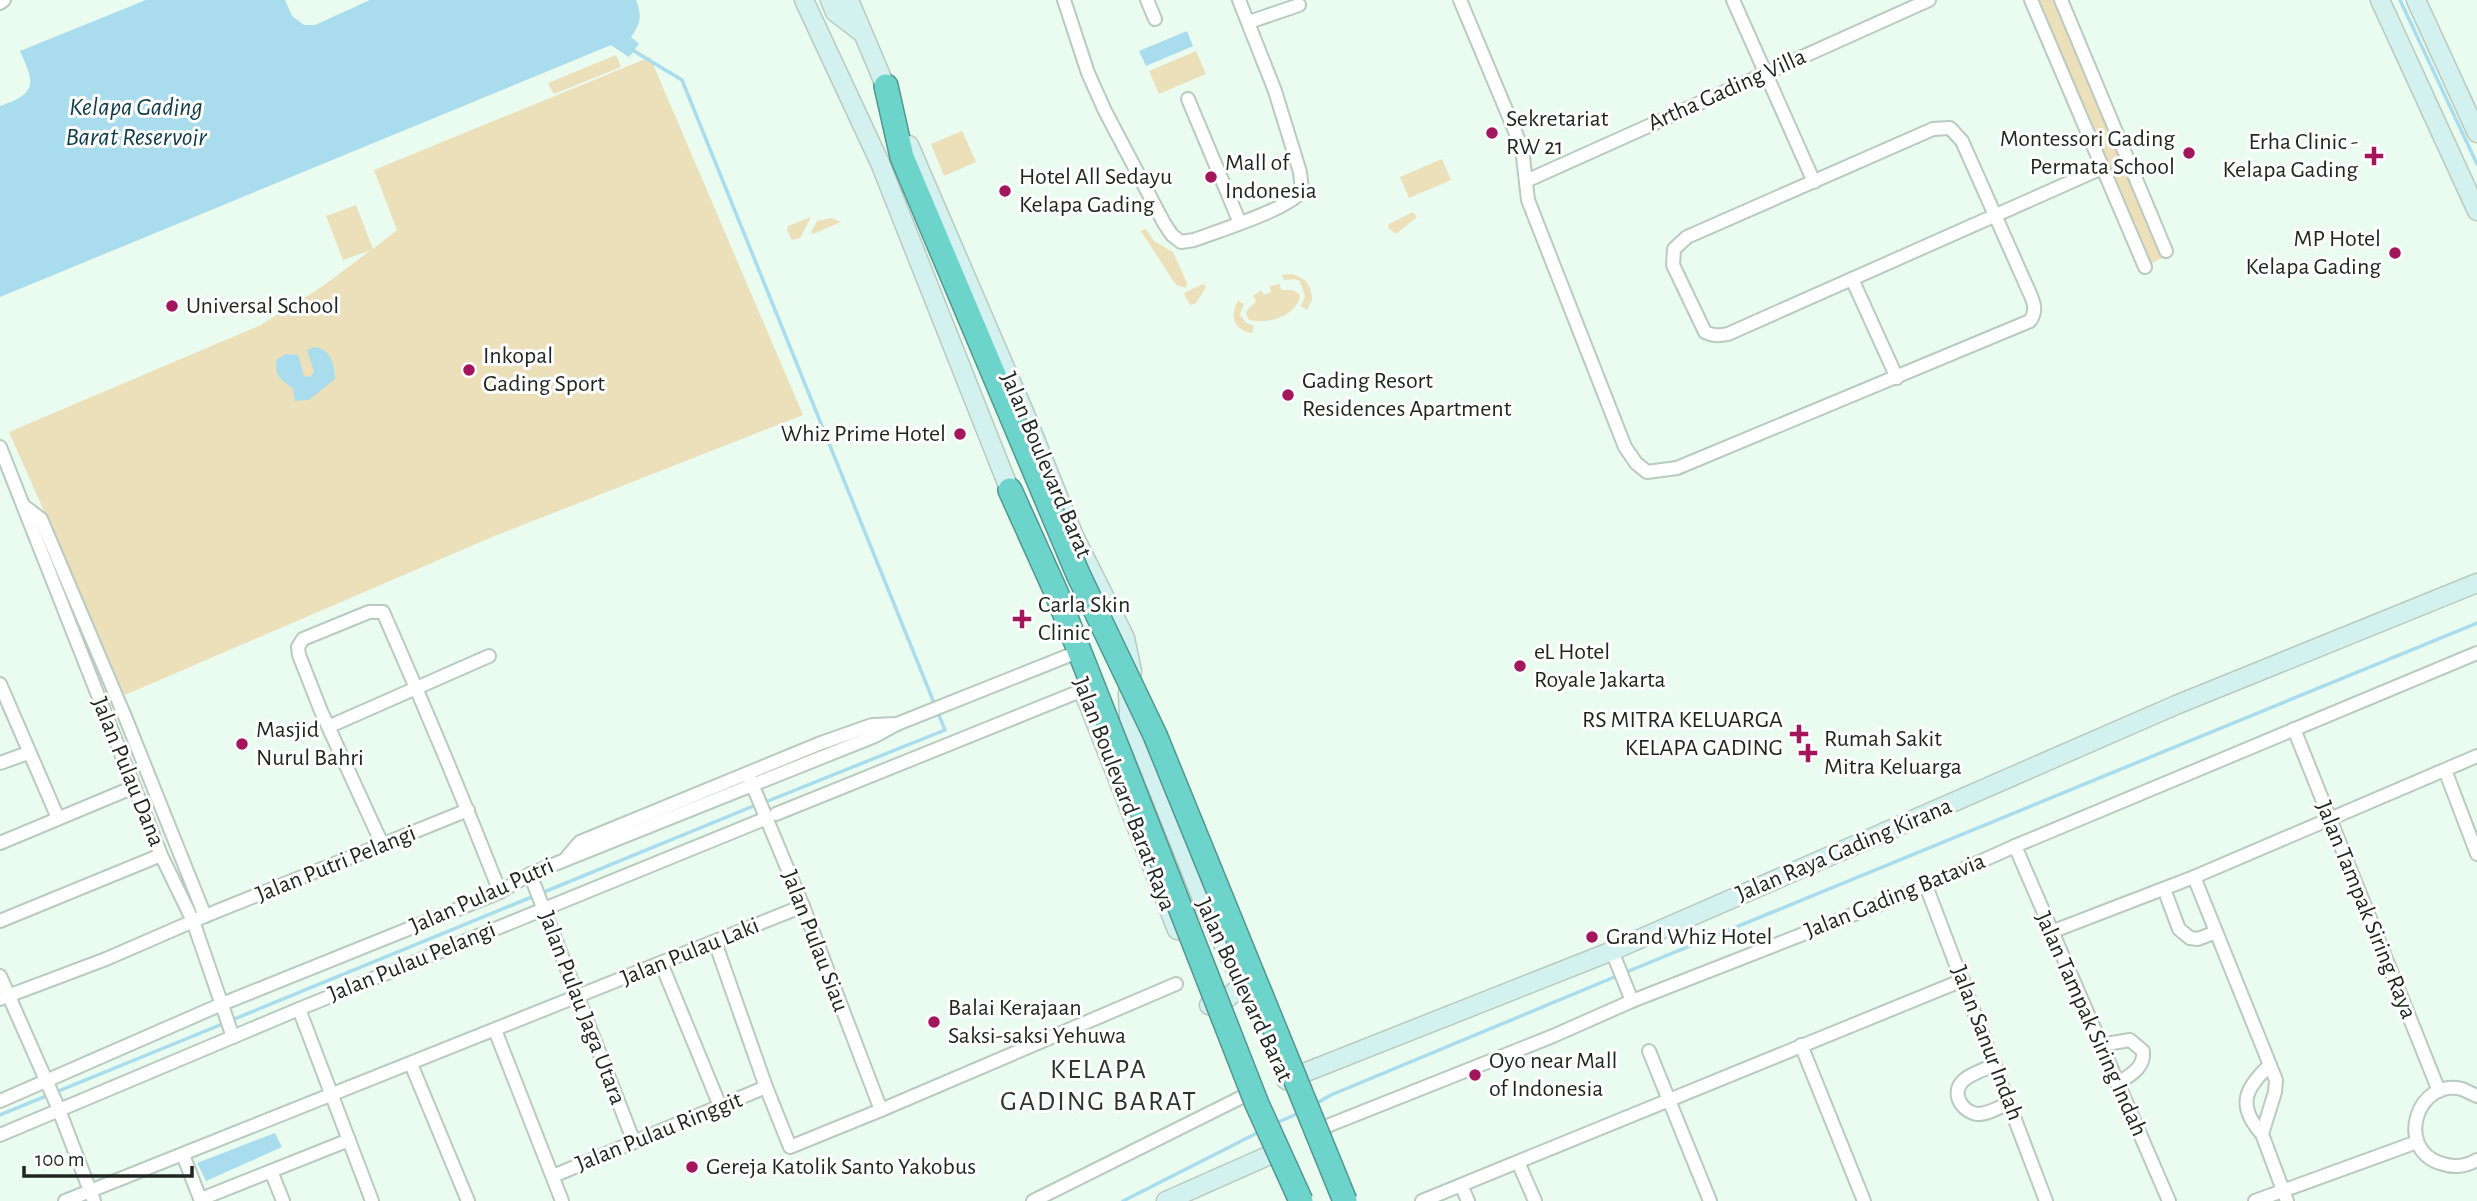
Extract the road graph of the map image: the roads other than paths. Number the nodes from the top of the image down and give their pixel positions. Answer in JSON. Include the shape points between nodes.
{"nodes":[{"id":1,"x":804,"y":0,"type":"edge"},
{"id":2,"x":817,"y":0,"type":"edge"},
{"id":3,"x":830,"y":0,"type":"edge"},
{"id":4,"x":849,"y":0,"type":"edge"},
{"id":5,"x":1064,"y":0,"type":"edge"},
{"id":6,"x":1147,"y":0,"type":"edge"},
{"id":7,"x":1239,"y":0,"type":"edge"},
{"id":8,"x":1460,"y":0,"type":"edge"},
{"id":9,"x":1734,"y":0,"type":"edge"},
{"id":10,"x":1929,"y":0,"type":"edge"},
{"id":11,"x":2031,"y":0,"type":"edge"},
{"id":12,"x":2061,"y":0,"type":"edge"},
{"id":13,"x":2381,"y":0,"type":"edge"},
{"id":14,"x":2416,"y":0,"type":"edge"},
{"id":15,"x":1298,"y":5,"type":"dead end"},
{"id":16,"x":1154,"y":19,"type":"dead end"},
{"id":17,"x":1249,"y":22,"type":"junction"},
{"id":18,"x":863,"y":33,"type":"junction"},
{"id":19,"x":1766,"y":73,"type":"junction"},
{"id":20,"x":886,"y":86,"type":"junction"},
{"id":21,"x":1188,"y":99,"type":"dead end"},
{"id":22,"x":2453,"y":119,"type":"junction"},
{"id":23,"x":2477,"y":133,"type":"edge"},
{"id":24,"x":869,"y":138,"type":"junction"},
{"id":25,"x":2102,"y":168,"type":"junction"},
{"id":26,"x":1525,"y":181,"type":"junction"},
{"id":27,"x":1814,"y":182,"type":"junction"},
{"id":28,"x":2477,"y":211,"type":"edge"},
{"id":29,"x":1995,"y":216,"type":"junction"},
{"id":30,"x":1240,"y":223,"type":"junction"},
{"id":31,"x":2166,"y":251,"type":"dead end"},
{"id":32,"x":2146,"y":267,"type":"dead end"},
{"id":33,"x":1853,"y":279,"type":"junction"},
{"id":34,"x":1897,"y":378,"type":"junction"},
{"id":35,"x":0,"y":447,"type":"edge"},
{"id":36,"x":1010,"y":490,"type":"junction"},
{"id":37,"x":24,"y":506,"type":"junction"},
{"id":38,"x":2477,"y":583,"type":"edge"},
{"id":39,"x":2477,"y":653,"type":"edge"},
{"id":40,"x":1070,"y":655,"type":"junction"},
{"id":41,"x":489,"y":656,"type":"dead end"},
{"id":42,"x":1,"y":688,"type":"edge"},
{"id":43,"x":414,"y":688,"type":"junction"},
{"id":44,"x":1083,"y":690,"type":"junction"},
{"id":45,"x":330,"y":726,"type":"junction"},
{"id":46,"x":2294,"y":729,"type":"junction"},
{"id":47,"x":28,"y":753,"type":"junction"},
{"id":48,"x":2477,"y":756,"type":"edge"},
{"id":49,"x":0,"y":764,"type":"edge"},
{"id":50,"x":2445,"y":770,"type":"junction"},
{"id":51,"x":751,"y":782,"type":"junction"},
{"id":52,"x":134,"y":787,"type":"junction"},
{"id":53,"x":468,"y":810,"type":"junction"},
{"id":54,"x":769,"y":815,"type":"junction"},
{"id":55,"x":58,"y":818,"type":"junction"},
{"id":56,"x":2329,"y":818,"type":"junction"},
{"id":57,"x":2473,"y":830,"type":"edge"},
{"id":58,"x":0,"y":843,"type":"edge"},
{"id":59,"x":383,"y":846,"type":"junction"},
{"id":60,"x":2015,"y":846,"type":"junction"},
{"id":61,"x":2477,"y":854,"type":"edge"},
{"id":62,"x":161,"y":855,"type":"junction"},
{"id":63,"x":531,"y":877,"type":"junction"},
{"id":64,"x":2194,"y":877,"type":"junction"},
{"id":65,"x":1926,"y":886,"type":"junction"},
{"id":66,"x":2164,"y":889,"type":"junction"},
{"id":67,"x":500,"y":892,"type":"junction"},
{"id":68,"x":543,"y":906,"type":"junction"},
{"id":69,"x":803,"y":906,"type":"junction"},
{"id":70,"x":199,"y":919,"type":"junction"},
{"id":71,"x":0,"y":921,"type":"edge"},
{"id":72,"x":2051,"y":932,"type":"junction"},
{"id":73,"x":2216,"y":932,"type":"junction"},
{"id":74,"x":715,"y":942,"type":"junction"},
{"id":75,"x":1612,"y":951,"type":"junction"},
{"id":76,"x":661,"y":963,"type":"junction"},
{"id":77,"x":0,"y":976,"type":"edge"},
{"id":78,"x":1963,"y":980,"type":"junction"},
{"id":79,"x":1243,"y":982,"type":"junction"},
{"id":80,"x":1176,"y":984,"type":"dead end"},
{"id":81,"x":1630,"y":996,"type":"junction"},
{"id":82,"x":577,"y":997,"type":"junction"},
{"id":83,"x":4,"y":998,"type":"edge"},
{"id":84,"x":1209,"y":1005,"type":"junction"},
{"id":85,"x":223,"y":1009,"type":"junction"},
{"id":86,"x":299,"y":1009,"type":"junction"},
{"id":87,"x":495,"y":1030,"type":"junction"},
{"id":88,"x":232,"y":1033,"type":"junction"},
{"id":89,"x":1801,"y":1045,"type":"junction"},
{"id":90,"x":2100,"y":1045,"type":"junction"},
{"id":91,"x":1649,"y":1051,"type":"dead end"},
{"id":92,"x":411,"y":1064,"type":"junction"},
{"id":93,"x":1995,"y":1065,"type":"junction"},
{"id":94,"x":2270,"y":1065,"type":"junction"},
{"id":95,"x":48,"y":1084,"type":"junction"},
{"id":96,"x":1288,"y":1084,"type":"junction"},
{"id":97,"x":2118,"y":1084,"type":"junction"},
{"id":98,"x":766,"y":1087,"type":"junction"},
{"id":99,"x":2439,"y":1091,"type":"junction"},
{"id":100,"x":332,"y":1096,"type":"junction"},
{"id":101,"x":2477,"y":1096,"type":"edge"},
{"id":102,"x":1670,"y":1099,"type":"junction"},
{"id":103,"x":0,"y":1101,"type":"edge"},
{"id":104,"x":1249,"y":1102,"type":"junction"},
{"id":105,"x":2010,"y":1103,"type":"junction"},
{"id":106,"x":720,"y":1106,"type":"junction"},
{"id":107,"x":58,"y":1108,"type":"junction"},
{"id":108,"x":881,"y":1110,"type":"junction"},
{"id":109,"x":1307,"y":1127,"type":"junction"},
{"id":110,"x":2262,"y":1133,"type":"junction"},
{"id":111,"x":0,"y":1135,"type":"edge"},
{"id":112,"x":349,"y":1140,"type":"junction"},
{"id":113,"x":634,"y":1142,"type":"junction"},
{"id":114,"x":2417,"y":1142,"type":"junction"},
{"id":115,"x":1271,"y":1152,"type":"junction"},
{"id":116,"x":183,"y":1155,"type":"junction"},
{"id":117,"x":1518,"y":1162,"type":"junction"},
{"id":118,"x":2476,"y":1163,"type":"edge"},
{"id":119,"x":271,"y":1171,"type":"junction"},
{"id":120,"x":553,"y":1176,"type":"junction"},
{"id":121,"x":1461,"y":1185,"type":"junction"},
{"id":122,"x":92,"y":1196,"type":"edge"},
{"id":123,"x":2284,"y":1196,"type":"edge"},
{"id":124,"x":1171,"y":1199,"type":"edge"},
{"id":125,"x":201,"y":1200,"type":"edge"},
{"id":126,"x":65,"y":1201,"type":"edge"},
{"id":127,"x":283,"y":1201,"type":"edge"},
{"id":128,"x":373,"y":1201,"type":"edge"},
{"id":129,"x":468,"y":1201,"type":"edge"},
{"id":130,"x":562,"y":1201,"type":"edge"},
{"id":131,"x":1033,"y":1201,"type":"edge"},
{"id":132,"x":1290,"y":1201,"type":"edge"},
{"id":133,"x":1301,"y":1201,"type":"edge"},
{"id":134,"x":1340,"y":1201,"type":"edge"},
{"id":135,"x":1345,"y":1201,"type":"edge"},
{"id":136,"x":1422,"y":1201,"type":"edge"},
{"id":137,"x":1468,"y":1201,"type":"edge"},
{"id":138,"x":1535,"y":1201,"type":"edge"},
{"id":139,"x":1710,"y":1201,"type":"edge"},
{"id":140,"x":1864,"y":1201,"type":"edge"},
{"id":141,"x":2046,"y":1201,"type":"edge"},
{"id":142,"x":2169,"y":1201,"type":"edge"},
{"id":143,"x":2255,"y":1201,"type":"edge"}],
"edges":[{"from":1,"to":24,"type":"main road"},
{"from":2,"to":24,"type":"main road","via":[[864,106]]},
{"from":3,"to":18,"type":"main road","via":[[835,12]]},
{"from":4,"to":18,"type":"main road","name":"Jalan Boulevard Barat"},
{"from":5,"to":30,"type":"street","via":[[1105,111],[1172,234],[1181,242],[1194,240]]},
{"from":6,"to":16,"type":"street"},
{"from":7,"to":17,"type":"street"},
{"from":8,"to":26,"type":"street","via":[[1521,148]]},
{"from":9,"to":19,"type":"street"},
{"from":10,"to":19,"type":"street","name":"Artha Gading Villa"},
{"from":11,"to":25,"type":"street"},
{"from":12,"to":31,"type":"street"},
{"from":13,"to":22,"type":"main road"},
{"from":14,"to":22,"type":"main road"},
{"from":15,"to":17,"type":"street"},
{"from":17,"to":30,"type":"street","via":[[1287,128],[1302,190],[1295,200]]},
{"from":18,"to":20,"type":"main road","name":"Jalan Boulevard Barat"},
{"from":19,"to":26,"type":"street","name":"Artha Gading Villa"},
{"from":19,"to":27,"type":"street"},
{"from":20,"to":79,"type":"main road","name":"Jalan Boulevard Barat","via":[[1079,546],[1125,638],[1132,671],[1129,717],[1207,912]]},
{"from":20,"to":135,"type":"highway","bridge":true,"via":[[902,157],[1078,574],[1155,735]]},
{"from":21,"to":30,"type":"street"},
{"from":22,"to":23,"type":"main road"},
{"from":22,"to":28,"type":"main road"},
{"from":24,"to":36,"type":"main road","name":"Jalan Boulevard Barat Raya"},
{"from":25,"to":29,"type":"street"},
{"from":25,"to":32,"type":"street"},
{"from":26,"to":34,"type":"street","via":[[1528,200],[1625,447],[1647,472],[1677,468]]},
{"from":27,"to":29,"type":"street","via":[[1933,129],[1950,128],[1962,141]]},
{"from":27,"to":33,"type":"street","via":[[1686,237],[1674,249],[1673,265],[1701,326],[1713,336],[1728,334]]},
{"from":29,"to":33,"type":"street"},
{"from":29,"to":34,"type":"street","via":[[2035,308],[2030,321]]},
{"from":33,"to":34,"type":"street"},
{"from":35,"to":37,"type":"street","name":"Jalan Pulau Dana"},
{"from":36,"to":40,"type":"main road","name":"Jalan Boulevard Barat Raya"},
{"from":36,"to":133,"type":"highway","bridge":true,"via":[[1056,592],[1257,1104]]},
{"from":37,"to":52,"type":"street","name":"Jalan Pulau Dana"},
{"from":37,"to":70,"type":"street","name":"Jalan Pulau Dana","via":[[41,519],[126,719]]},
{"from":38,"to":75,"type":"main road","name":"Jalan Raya Gading Kirana","via":[[2168,708]]},
{"from":39,"to":46,"type":"street","name":"Jalan Gading Batavia"},
{"from":40,"to":44,"type":"main road","name":"Jalan Boulevard Barat Raya"},
{"from":40,"to":51,"type":"street","name":"Jalan Pulau Putri","via":[[897,724],[872,725]]},
{"from":41,"to":43,"type":"street"},
{"from":42,"to":47,"type":"street"},
{"from":43,"to":45,"type":"street"},
{"from":43,"to":45,"type":"street","via":[[383,612],[369,612],[303,639],[299,656]]},
{"from":43,"to":53,"type":"street"},
{"from":44,"to":54,"type":"street","name":"Jalan Pulau Pelangi"},
{"from":44,"to":84,"type":"main road","name":"Jalan Boulevard Barat Raya"},
{"from":45,"to":59,"type":"street"},
{"from":46,"to":56,"type":"street","name":"Jalan Tampak Siring Raya"},
{"from":46,"to":60,"type":"street","name":"Jalan Gading Batavia"},
{"from":47,"to":49,"type":"street"},
{"from":47,"to":55,"type":"street"},
{"from":48,"to":50,"type":"street"},
{"from":50,"to":56,"type":"street"},
{"from":50,"to":57,"type":"street"},
{"from":51,"to":54,"type":"street","name":"Jalan Pulau Siau"},
{"from":51,"to":63,"type":"street","name":"Jalan Pulau Putri","via":[[580,842],[564,860]]},
{"from":52,"to":55,"type":"street"},
{"from":52,"to":62,"type":"street","name":"Jalan Pulau Dana"},
{"from":53,"to":59,"type":"street","name":"Jalan Putri Pelangi"},
{"from":53,"to":67,"type":"street"},
{"from":54,"to":68,"type":"street","name":"Jalan Pulau Pelangi"},
{"from":54,"to":69,"type":"street","name":"Jalan Pulau Siau"},
{"from":55,"to":58,"type":"street"},
{"from":56,"to":64,"type":"street"},
{"from":56,"to":99,"type":"street","name":"Jalan Tampak Siring Raya"},
{"from":57,"to":61,"type":"street"},
{"from":59,"to":70,"type":"street","name":"Jalan Putri Pelangi"},
{"from":60,"to":65,"type":"street","name":"Jalan Gading Batavia"},
{"from":60,"to":72,"type":"street","name":"Jalan Tampak Siring Indah"},
{"from":62,"to":70,"type":"street","name":"Jalan Pulau Dana"},
{"from":62,"to":71,"type":"street"},
{"from":63,"to":67,"type":"street","name":"Jalan Pulau Putri"},
{"from":63,"to":68,"type":"street","name":"Jalan Pulau Jaga Utara"},
{"from":64,"to":66,"type":"street"},
{"from":64,"to":73,"type":"street"},
{"from":65,"to":78,"type":"street","name":"Jalan Sanur Indah"},
{"from":65,"to":81,"type":"street","name":"Jalan Gading Batavia"},
{"from":66,"to":72,"type":"street"},
{"from":66,"to":73,"type":"street","via":[[2183,934],[2198,939]]},
{"from":67,"to":85,"type":"street","name":"Jalan Pulau Putri"},
{"from":68,"to":82,"type":"street","name":"Jalan Pulau Jaga Utara"},
{"from":68,"to":86,"type":"street","name":"Jalan Pulau Pelangi"},
{"from":69,"to":74,"type":"street","name":"Jalan Pulau Laki"},
{"from":69,"to":108,"type":"street","name":"Jalan Pulau Siau"},
{"from":70,"to":83,"type":"street","name":"Jalan Putri Pelangi"},
{"from":70,"to":85,"type":"street","name":"Jalan Pulau Dana"},
{"from":72,"to":90,"type":"street","name":"Jalan Tampak Siring Indah"},
{"from":73,"to":94,"type":"street"},
{"from":74,"to":76,"type":"street","name":"Jalan Pulau Laki"},
{"from":74,"to":98,"type":"street"},
{"from":75,"to":81,"type":"street"},
{"from":75,"to":96,"type":"main road","name":"Jalan Raya Gading Kirana"},
{"from":76,"to":82,"type":"street","name":"Jalan Pulau Laki"},
{"from":76,"to":106,"type":"street"},
{"from":77,"to":83,"type":"street"},
{"from":78,"to":89,"type":"street"},
{"from":78,"to":93,"type":"street","name":"Jalan Sanur Indah"},
{"from":79,"to":84,"type":"main road","via":[[1234,995]]},
{"from":79,"to":96,"type":"main road","name":"Jalan Boulevard Barat"},
{"from":80,"to":108,"type":"street"},
{"from":81,"to":109,"type":"street","name":"Jalan Gading Batavia","via":[[1553,1036]]},
{"from":82,"to":87,"type":"street","name":"Jalan Pulau Laki"},
{"from":82,"to":113,"type":"street","name":"Jalan Pulau Jaga Utara"},
{"from":83,"to":95,"type":"street"},
{"from":84,"to":104,"type":"main road","name":"Jalan Boulevard Barat Raya"},
{"from":85,"to":88,"type":"street","name":"Jalan Pulau Dana"},
{"from":85,"to":95,"type":"street","name":"Jalan Pulau Putri"},
{"from":86,"to":88,"type":"street","name":"Jalan Pulau Pelangi"},
{"from":86,"to":100,"type":"street"},
{"from":87,"to":92,"type":"street","name":"Jalan Pulau Laki"},
{"from":87,"to":120,"type":"street"},
{"from":88,"to":107,"type":"street","name":"Jalan Pulau Pelangi"},
{"from":89,"to":102,"type":"street"},
{"from":89,"to":140,"type":"street"},
{"from":90,"to":97,"type":"street","name":"Jalan Tampak Siring Indah"},
{"from":90,"to":97,"type":"street","via":[[2130,1040],[2143,1051],[2141,1066]]},
{"from":91,"to":102,"type":"street"},
{"from":92,"to":100,"type":"street","name":"Jalan Pulau Laki"},
{"from":92,"to":129,"type":"street"},
{"from":93,"to":105,"type":"street","name":"Jalan Sanur Indah"},
{"from":93,"to":105,"type":"street","via":[[1962,1082],[1957,1097],[1975,1114]]},
{"from":94,"to":110,"type":"street","via":[[2275,1092]]},
{"from":94,"to":110,"type":"street","via":[[2254,1080],[2245,1106]]},
{"from":95,"to":103,"type":"street","name":"Jalan Pulau Putri"},
{"from":95,"to":107,"type":"street"},
{"from":96,"to":109,"type":"main road","name":"Jalan Boulevard Barat"},
{"from":97,"to":142,"type":"street","name":"Jalan Tampak Siring Indah"},
{"from":98,"to":106,"type":"street","name":"Jalan Pulau Ringgit"},
{"from":98,"to":108,"type":"street","via":[[790,1147]]},
{"from":99,"to":101,"type":"street","via":[[2460,1088]]},
{"from":99,"to":114,"type":"street","via":[[2418,1112],[2414,1122]]},
{"from":100,"to":112,"type":"street"},
{"from":100,"to":116,"type":"street"},
{"from":102,"to":117,"type":"street"},
{"from":102,"to":139,"type":"street"},
{"from":104,"to":115,"type":"main road","name":"Jalan Boulevard Barat Raya"},
{"from":104,"to":131,"type":"street"},
{"from":105,"to":141,"type":"street","name":"Jalan Sanur Indah"},
{"from":106,"to":113,"type":"street","name":"Jalan Pulau Ringgit"},
{"from":107,"to":111,"type":"street","name":"Jalan Pulau Pelangi"},
{"from":107,"to":122,"type":"street"},
{"from":109,"to":134,"type":"main road","name":"Jalan Boulevard Barat"},
{"from":110,"to":123,"type":"street"},
{"from":112,"to":119,"type":"street"},
{"from":112,"to":128,"type":"street"},
{"from":113,"to":120,"type":"street","name":"Jalan Pulau Ringgit"},
{"from":114,"to":118,"type":"street","via":[[2431,1160],[2453,1167]]},
{"from":114,"to":123,"type":"street"},
{"from":115,"to":124,"type":"main road"},
{"from":115,"to":132,"type":"main road","name":"Jalan Boulevard Barat Raya"},
{"from":116,"to":122,"type":"street"},
{"from":116,"to":125,"type":"street"},
{"from":117,"to":121,"type":"street"},
{"from":117,"to":138,"type":"street"},
{"from":119,"to":125,"type":"street"},
{"from":119,"to":127,"type":"street"},
{"from":120,"to":130,"type":"street"},
{"from":121,"to":136,"type":"street"},
{"from":121,"to":137,"type":"street"},
{"from":122,"to":126,"type":"street"},
{"from":123,"to":143,"type":"street"}]}
